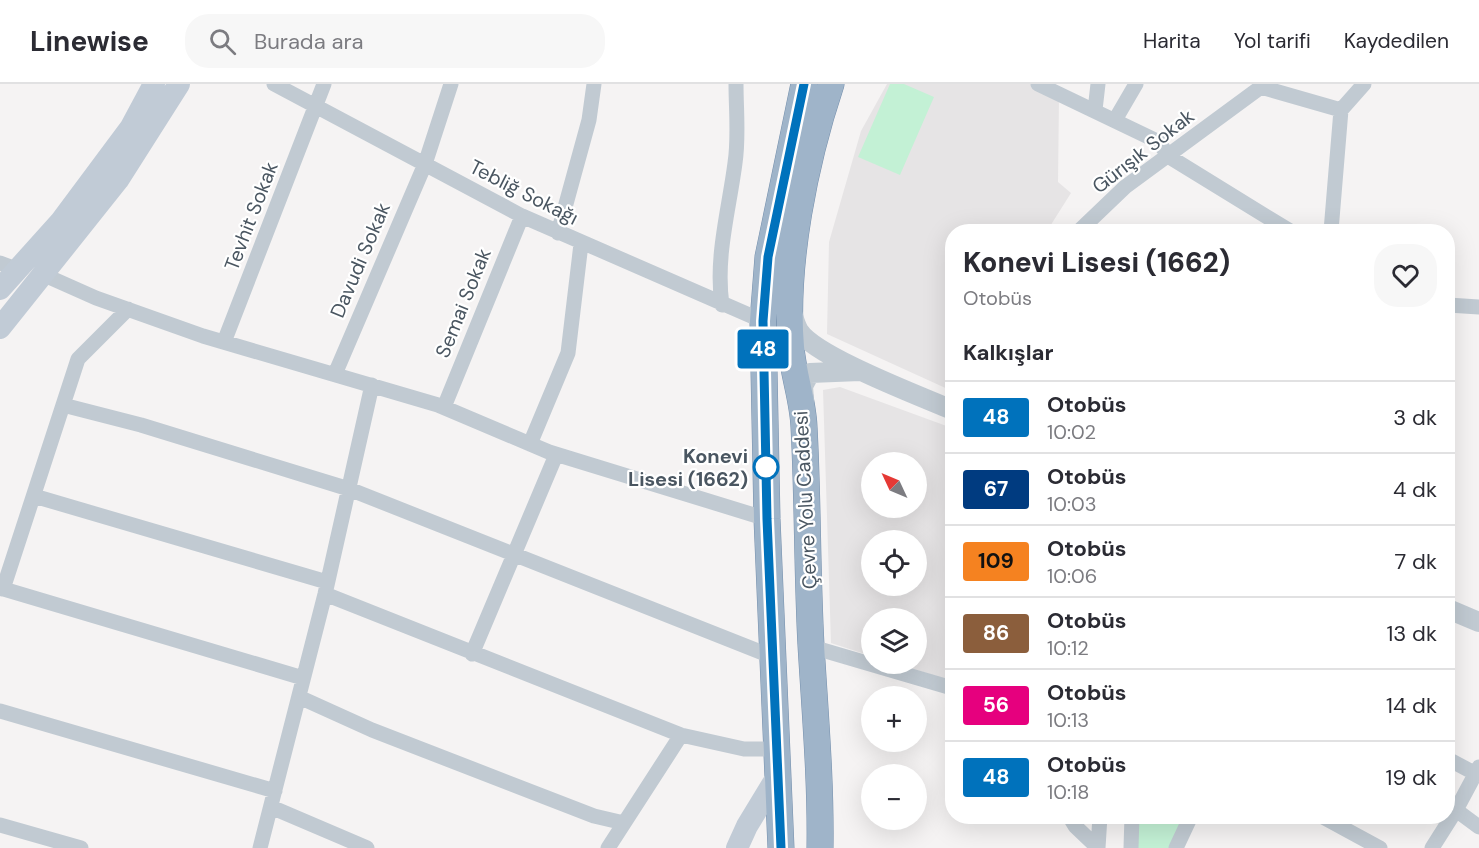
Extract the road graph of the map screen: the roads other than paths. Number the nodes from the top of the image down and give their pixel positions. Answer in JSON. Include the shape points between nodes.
{"nodes":[{"id":1,"x":154,"y":84,"type":"edge"},
{"id":2,"x":179,"y":84,"type":"edge"},
{"id":3,"x":274,"y":84,"type":"edge"},
{"id":4,"x":324,"y":84,"type":"edge"},
{"id":5,"x":451,"y":84,"type":"edge"},
{"id":6,"x":594,"y":84,"type":"edge"},
{"id":7,"x":736,"y":84,"type":"edge"},
{"id":8,"x":804,"y":84,"type":"edge"},
{"id":9,"x":831,"y":84,"type":"edge"},
{"id":10,"x":1038,"y":84,"type":"edge"},
{"id":11,"x":1098,"y":84,"type":"edge"},
{"id":12,"x":1136,"y":84,"type":"edge"},
{"id":13,"x":1364,"y":84,"type":"edge"},
{"id":14,"x":1261,"y":86,"type":"edge"},
{"id":15,"x":316,"y":106,"type":"junction"},
{"id":16,"x":1341,"y":110,"type":"junction"},
{"id":17,"x":1095,"y":111,"type":"junction"},
{"id":18,"x":1115,"y":120,"type":"junction"},
{"id":19,"x":1168,"y":156,"type":"junction"},
{"id":20,"x":425,"y":164,"type":"junction"},
{"id":21,"x":522,"y":216,"type":"junction"},
{"id":22,"x":1086,"y":224,"type":"edge"},
{"id":23,"x":1268,"y":224,"type":"edge"},
{"id":24,"x":1333,"y":224,"type":"edge"},
{"id":25,"x":558,"y":233,"type":"junction"},
{"id":26,"x":581,"y":244,"type":"junction"},
{"id":27,"x":8,"y":266,"type":"edge"},
{"id":28,"x":42,"y":274,"type":"junction"},
{"id":29,"x":0,"y":290,"type":"edge"},
{"id":30,"x":722,"y":305,"type":"junction"},
{"id":31,"x":1455,"y":305,"type":"edge"},
{"id":32,"x":1479,"y":307,"type":"edge"},
{"id":33,"x":128,"y":309,"type":"junction"},
{"id":34,"x":790,"y":309,"type":"junction"},
{"id":35,"x":763,"y":321,"type":"junction"},
{"id":36,"x":0,"y":328,"type":"edge"},
{"id":37,"x":224,"y":342,"type":"junction"},
{"id":38,"x":862,"y":371,"type":"junction"},
{"id":39,"x":335,"y":374,"type":"junction"},
{"id":40,"x":372,"y":385,"type":"junction"},
{"id":41,"x":63,"y":405,"type":"junction"},
{"id":42,"x":444,"y":407,"type":"junction"},
{"id":43,"x":945,"y":407,"type":"edge"},
{"id":44,"x":804,"y":424,"type":"junction"},
{"id":45,"x":530,"y":444,"type":"junction"},
{"id":46,"x":555,"y":454,"type":"junction"},
{"id":47,"x":349,"y":489,"type":"junction"},
{"id":48,"x":34,"y":495,"type":"junction"},
{"id":49,"x":767,"y":519,"type":"junction"},
{"id":50,"x":515,"y":554,"type":"junction"},
{"id":51,"x":326,"y":588,"type":"junction"},
{"id":52,"x":2,"y":589,"type":"edge"},
{"id":53,"x":1455,"y":612,"type":"edge"},
{"id":54,"x":1479,"y":622,"type":"edge"},
{"id":55,"x":811,"y":644,"type":"junction"},
{"id":56,"x":472,"y":654,"type":"junction"},
{"id":57,"x":773,"y":657,"type":"junction"},
{"id":58,"x":303,"y":678,"type":"junction"},
{"id":59,"x":945,"y":686,"type":"edge"},
{"id":60,"x":299,"y":697,"type":"junction"},
{"id":61,"x":0,"y":711,"type":"edge"},
{"id":62,"x":681,"y":735,"type":"junction"},
{"id":63,"x":777,"y":749,"type":"junction"},
{"id":64,"x":1455,"y":762,"type":"edge"},
{"id":65,"x":1477,"y":770,"type":"edge"},
{"id":66,"x":778,"y":775,"type":"junction"},
{"id":67,"x":820,"y":784,"type":"junction"},
{"id":68,"x":275,"y":791,"type":"junction"},
{"id":69,"x":271,"y":807,"type":"junction"},
{"id":70,"x":1456,"y":810,"type":"joint"},
{"id":71,"x":624,"y":823,"type":"junction"},
{"id":72,"x":1074,"y":824,"type":"edge"},
{"id":73,"x":1100,"y":824,"type":"edge"},
{"id":74,"x":1132,"y":824,"type":"edge"},
{"id":75,"x":1187,"y":824,"type":"edge"},
{"id":76,"x":1336,"y":824,"type":"edge"},
{"id":77,"x":1447,"y":824,"type":"edge"},
{"id":78,"x":0,"y":825,"type":"edge"},
{"id":79,"x":1479,"y":827,"type":"edge"},
{"id":80,"x":81,"y":848,"type":"edge"},
{"id":81,"x":260,"y":848,"type":"edge"},
{"id":82,"x":367,"y":848,"type":"edge"},
{"id":83,"x":608,"y":848,"type":"edge"},
{"id":84,"x":737,"y":848,"type":"edge"},
{"id":85,"x":781,"y":848,"type":"edge"},
{"id":86,"x":820,"y":848,"type":"edge"},
{"id":87,"x":833,"y":848,"type":"edge"},
{"id":88,"x":1098,"y":848,"type":"edge"},
{"id":89,"x":1131,"y":848,"type":"edge"},
{"id":90,"x":1176,"y":848,"type":"edge"},
{"id":91,"x":1380,"y":848,"type":"edge"},
{"id":92,"x":1432,"y":848,"type":"edge"}],
"edges":[{"from":1,"to":27,"type":"main road","via":[[131,128],[61,221]]},
{"from":2,"to":28,"type":"main road","via":[[118,180]]},
{"from":3,"to":15,"type":"street","name":"Tebliğ Sokağı"},
{"from":4,"to":15,"type":"street","name":"Tevhit Sokak"},
{"from":5,"to":20,"type":"street","name":"Davudi Sokak"},
{"from":6,"to":25,"type":"street","via":[[589,120]]},
{"from":7,"to":30,"type":"street","via":[[736,161],[724,220]]},
{"from":8,"to":35,"type":"highway","name":"Çevre Yolu Caddesi","via":[[768,257]]},
{"from":9,"to":34,"type":"highway","name":"Çevre Yolu Caddesi","via":[[803,200]]},
{"from":10,"to":17,"type":"street"},
{"from":11,"to":17,"type":"street"},
{"from":12,"to":18,"type":"street"},
{"from":13,"to":16,"type":"street"},
{"from":14,"to":16,"type":"street"},
{"from":14,"to":19,"type":"street","name":"Gürışık Sokak"},
{"from":15,"to":20,"type":"street","name":"Tebliğ Sokağı"},
{"from":15,"to":37,"type":"street","name":"Tevhit Sokak"},
{"from":16,"to":24,"type":"street"},
{"from":17,"to":18,"type":"street"},
{"from":18,"to":19,"type":"street","via":[[1158,142]]},
{"from":19,"to":22,"type":"street","name":"Gürışık Sokak","via":[[1125,187]]},
{"from":19,"to":23,"type":"street"},
{"from":20,"to":21,"type":"street","name":"Tebliğ Sokağı"},
{"from":20,"to":39,"type":"street","name":"Davudi Sokak"},
{"from":21,"to":25,"type":"street","name":"Tebliğ Sokağı"},
{"from":21,"to":42,"type":"street","name":"Semai Sokak"},
{"from":25,"to":26,"type":"street","name":"Tebliğ Sokağı"},
{"from":26,"to":30,"type":"street","name":"Tebliğ Sokağı"},
{"from":26,"to":45,"type":"street","via":[[568,353]]},
{"from":27,"to":29,"type":"main road"},
{"from":28,"to":33,"type":"street"},
{"from":28,"to":36,"type":"main road"},
{"from":30,"to":35,"type":"street","name":"Tebliğ Sokağı"},
{"from":31,"to":32,"type":"street"},
{"from":33,"to":37,"type":"street"},
{"from":33,"to":41,"type":"street","via":[[78,359]]},
{"from":34,"to":38,"type":"street","via":[[799,331],[809,341]]},
{"from":34,"to":44,"type":"highway","name":"Çevre Yolu Caddesi","via":[[791,348]]},
{"from":35,"to":49,"type":"highway","name":"Çevre Yolu Caddesi"},
{"from":37,"to":39,"type":"street"},
{"from":38,"to":43,"type":"street"},
{"from":38,"to":44,"type":"street","via":[[810,373],[804,386]]},
{"from":39,"to":40,"type":"street"},
{"from":40,"to":42,"type":"street"},
{"from":40,"to":47,"type":"street"},
{"from":41,"to":47,"type":"street"},
{"from":41,"to":48,"type":"street"},
{"from":42,"to":45,"type":"street"},
{"from":44,"to":55,"type":"highway","name":"Çevre Yolu Caddesi"},
{"from":45,"to":46,"type":"street"},
{"from":46,"to":49,"type":"street"},
{"from":46,"to":50,"type":"street"},
{"from":47,"to":50,"type":"street"},
{"from":47,"to":51,"type":"street"},
{"from":48,"to":51,"type":"street"},
{"from":48,"to":52,"type":"street"},
{"from":49,"to":57,"type":"highway","name":"Çevre Yolu Caddesi"},
{"from":50,"to":56,"type":"street"},
{"from":50,"to":57,"type":"street"},
{"from":51,"to":56,"type":"street"},
{"from":51,"to":58,"type":"street"},
{"from":52,"to":58,"type":"street"},
{"from":53,"to":54,"type":"street"},
{"from":55,"to":59,"type":"street","via":[[819,650]]},
{"from":55,"to":67,"type":"highway","name":"Çevre Yolu Caddesi"},
{"from":56,"to":62,"type":"street"},
{"from":57,"to":63,"type":"highway","name":"Çevre Yolu Caddesi"},
{"from":58,"to":60,"type":"street"},
{"from":60,"to":68,"type":"street"},
{"from":60,"to":71,"type":"street","via":[[394,739],[594,816]]},
{"from":61,"to":68,"type":"street"},
{"from":62,"to":63,"type":"street","via":[[744,749]]},
{"from":62,"to":71,"type":"street"},
{"from":63,"to":66,"type":"highway","name":"Çevre Yolu Caddesi"},
{"from":64,"to":65,"type":"street"},
{"from":65,"to":70,"type":"street"},
{"from":66,"to":84,"type":"main road"},
{"from":66,"to":85,"type":"highway","name":"Çevre Yolu Caddesi"},
{"from":67,"to":86,"type":"highway","name":"Çevre Yolu Caddesi"},
{"from":67,"to":87,"type":"street"},
{"from":68,"to":69,"type":"street"},
{"from":69,"to":81,"type":"street"},
{"from":69,"to":82,"type":"street"},
{"from":70,"to":79,"type":"street"},
{"from":71,"to":83,"type":"street"},
{"from":72,"to":88,"type":"street"},
{"from":73,"to":88,"type":"street"},
{"from":74,"to":89,"type":"street"},
{"from":75,"to":90,"type":"street"},
{"from":76,"to":91,"type":"street"},
{"from":77,"to":92,"type":"street"},
{"from":78,"to":80,"type":"street"}]}
